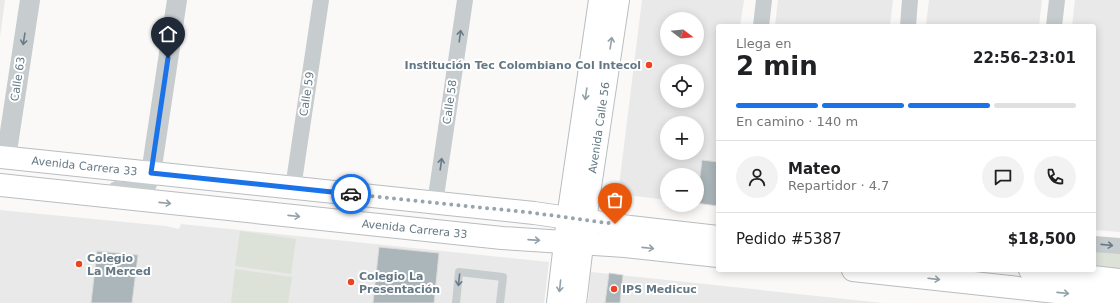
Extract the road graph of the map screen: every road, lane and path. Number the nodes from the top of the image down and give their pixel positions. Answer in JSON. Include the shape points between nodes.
{"nodes":[{"id":1,"x":30,"y":0,"type":"edge"},
{"id":2,"x":177,"y":0,"type":"edge"},
{"id":3,"x":321,"y":0,"type":"edge"},
{"id":4,"x":465,"y":0,"type":"edge"},
{"id":5,"x":600,"y":0,"type":"edge"},
{"id":6,"x":618,"y":0,"type":"edge"},
{"id":7,"x":764,"y":0,"type":"edge"},
{"id":8,"x":910,"y":0,"type":"edge"},
{"id":9,"x":1057,"y":0,"type":"edge"},
{"id":10,"x":761,"y":24,"type":"edge"},
{"id":11,"x":908,"y":24,"type":"edge"},
{"id":12,"x":1054,"y":24,"type":"edge"},
{"id":13,"x":3,"y":157,"type":"edge"},
{"id":14,"x":151,"y":173,"type":"junction"},
{"id":15,"x":0,"y":187,"type":"edge"},
{"id":16,"x":293,"y":188,"type":"junction"},
{"id":17,"x":41,"y":190,"type":"junction"},
{"id":18,"x":435,"y":203,"type":"junction"},
{"id":19,"x":576,"y":219,"type":"junction"},
{"id":20,"x":716,"y":237,"type":"edge"},
{"id":21,"x":573,"y":242,"type":"junction"},
{"id":22,"x":1096,"y":244,"type":"edge"},
{"id":23,"x":1120,"y":246,"type":"edge"},
{"id":24,"x":716,"y":256,"type":"edge"},
{"id":25,"x":871,"y":272,"type":"edge"},
{"id":26,"x":1048,"y":272,"type":"edge"},
{"id":27,"x":1120,"y":280,"type":"edge"},
{"id":28,"x":1120,"y":299,"type":"edge"},
{"id":29,"x":456,"y":303,"type":"edge"},
{"id":30,"x":500,"y":303,"type":"edge"},
{"id":31,"x":558,"y":303,"type":"edge"},
{"id":32,"x":575,"y":303,"type":"edge"}],
"edges":[{"from":1,"to":13,"type":"street","name":"Calle 63","one_way":true},
{"from":2,"to":14,"type":"street"},
{"from":3,"to":16,"type":"street","name":"Calle 59"},
{"from":18,"to":4,"type":"street","name":"Calle 58","one_way":true},
{"from":5,"to":19,"type":"main road","name":"Avenida Calle 56","one_way":true},
{"from":19,"to":6,"type":"main road","name":"Avenida Calle 56","one_way":true},
{"from":7,"to":10,"type":"street"},
{"from":8,"to":11,"type":"street"},
{"from":9,"to":12,"type":"street"},
{"from":13,"to":14,"type":"main road","name":"Avenida Carrera 33"},
{"from":14,"to":16,"type":"main road","name":"Avenida Carrera 33"},
{"from":14,"to":17,"type":"street","name":"Avenida Carrera 33","via":[[148,184],[132,193],[64,185]]},
{"from":15,"to":17,"type":"main road","name":"Avenida Carrera 33"},
{"from":16,"to":18,"type":"main road","name":"Avenida Carrera 33"},
{"from":17,"to":21,"type":"main road","name":"Avenida Carrera 33","one_way":true,"via":[[502,238]]},
{"from":18,"to":19,"type":"main road","name":"Avenida Carrera 33"},
{"from":19,"to":20,"type":"main road","name":"Avenida Carrera 33"},
{"from":19,"to":21,"type":"main road","name":"Avenida Calle 56"},
{"from":21,"to":24,"type":"main road","name":"Avenida Carrera 33","one_way":true},
{"from":21,"to":31,"type":"main road","name":"Avenida Calle 56","one_way":true},
{"from":21,"to":32,"type":"main road","name":"Avenida Calle 56"},
{"from":22,"to":23,"type":"street","one_way":true},
{"from":25,"to":28,"type":"main road","one_way":true},
{"from":26,"to":27,"type":"main road"},
{"from":30,"to":29,"type":"lane","one_way":true,"via":[[503,277],[460,272]]}]}
